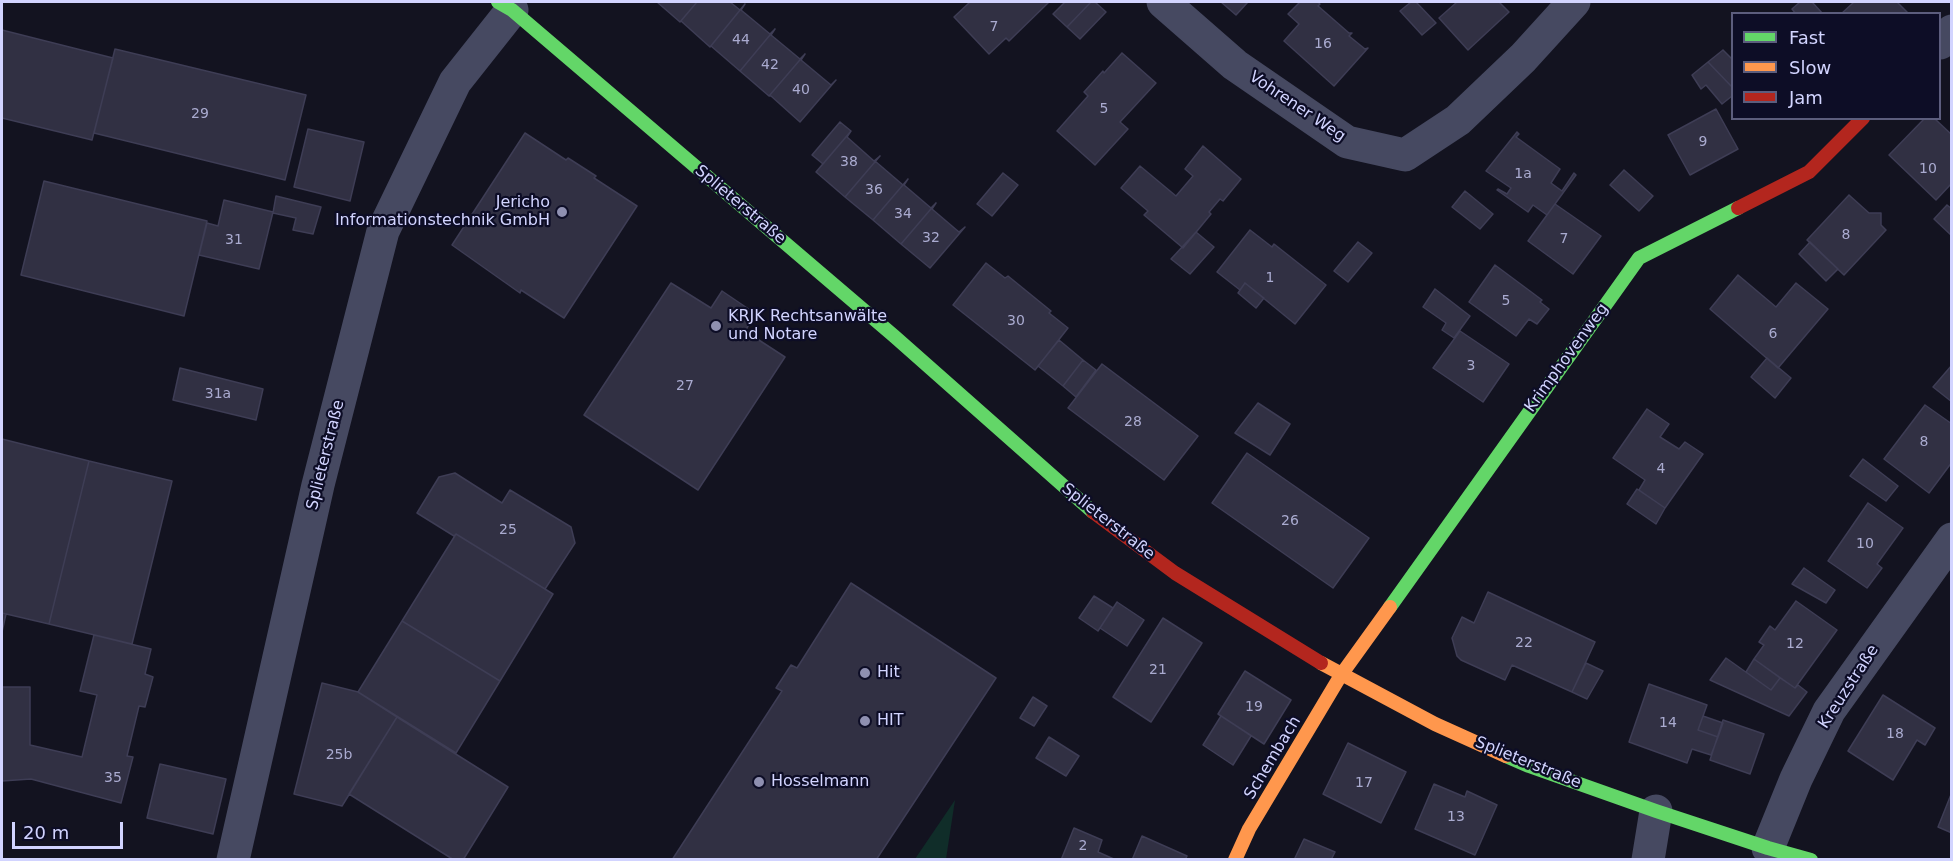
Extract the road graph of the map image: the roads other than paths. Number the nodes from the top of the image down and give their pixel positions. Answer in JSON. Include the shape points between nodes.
{"nodes":[{"id":1,"x":1164,"y":2,"type":"edge"},
{"id":2,"x":1574,"y":2,"type":"edge"},
{"id":3,"x":510,"y":4,"type":"edge"},
{"id":4,"x":1952,"y":31,"type":"edge"},
{"id":5,"x":1941,"y":42,"type":"edge"},
{"id":6,"x":1861,"y":120,"type":"edge"},
{"id":7,"x":1952,"y":538,"type":"edge"},
{"id":8,"x":1341,"y":675,"type":"junction"},
{"id":9,"x":1656,"y":811,"type":"junction"},
{"id":10,"x":1768,"y":848,"type":"junction"},
{"id":11,"x":233,"y":860,"type":"edge"},
{"id":12,"x":1235,"y":860,"type":"edge"},
{"id":13,"x":1648,"y":860,"type":"edge"},
{"id":14,"x":1812,"y":860,"type":"edge"}],
"edges":[{"from":1,"to":2,"type":"street","name":"Vohrener Weg","via":[[1235,65],[1347,142],[1405,155],[1458,120]]},
{"from":3,"to":8,"type":"street","name":"Splieterstraße","via":[[1088,508],[1174,573]]},
{"from":3,"to":11,"type":"street","name":"Splieterstraße","via":[[455,82],[383,231],[318,485]]},
{"from":4,"to":5,"type":"street"},
{"from":6,"to":8,"type":"street","name":"Krimphovenweg","via":[[1809,171],[1639,258]]},
{"from":7,"to":10,"type":"street","name":"Kreuzstraße","via":[[1829,711]]},
{"from":8,"to":9,"type":"street","name":"Splieterstraße","via":[[1435,724],[1529,766]]},
{"from":8,"to":12,"type":"street","name":"Schembach"},
{"from":9,"to":10,"type":"street","name":"Splieterstraße"},
{"from":9,"to":13,"type":"street"},
{"from":10,"to":14,"type":"street","name":"Splieterstraße"}]}
